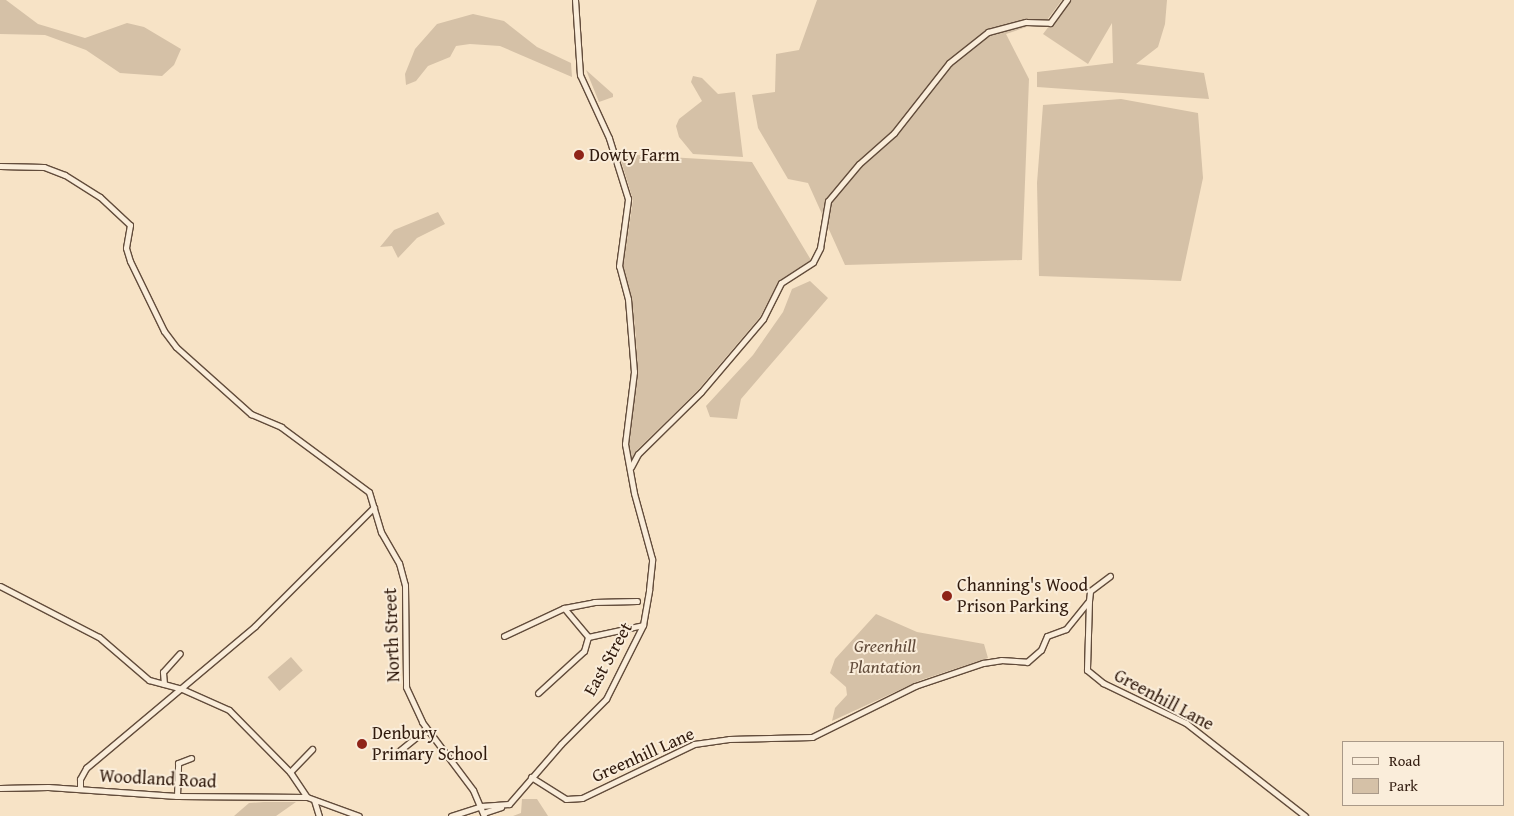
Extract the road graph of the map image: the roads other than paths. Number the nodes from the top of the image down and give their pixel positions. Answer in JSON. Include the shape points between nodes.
{"nodes":[{"id":1,"x":574,"y":0,"type":"edge"},
{"id":2,"x":1067,"y":0,"type":"edge"},
{"id":3,"x":0,"y":166,"type":"edge"},
{"id":4,"x":630,"y":467,"type":"junction"},
{"id":5,"x":374,"y":506,"type":"junction"},
{"id":6,"x":1110,"y":576,"type":"dead end"},
{"id":7,"x":0,"y":586,"type":"edge"},
{"id":8,"x":638,"y":601,"type":"dead end"},
{"id":9,"x":1089,"y":601,"type":"junction"},
{"id":10,"x":564,"y":608,"type":"junction"},
{"id":11,"x":643,"y":626,"type":"junction"},
{"id":12,"x":504,"y":636,"type":"dead end"},
{"id":13,"x":588,"y":637,"type":"junction"},
{"id":14,"x":180,"y":653,"type":"dead end"},
{"id":15,"x":164,"y":684,"type":"junction"},
{"id":16,"x":182,"y":689,"type":"junction"},
{"id":17,"x":538,"y":693,"type":"dead end"},
{"id":18,"x":426,"y":729,"type":"junction"},
{"id":19,"x":312,"y":749,"type":"dead end"},
{"id":20,"x":398,"y":751,"type":"dead end"},
{"id":21,"x":191,"y":758,"type":"dead end"},
{"id":22,"x":290,"y":772,"type":"junction"},
{"id":23,"x":531,"y":777,"type":"junction"},
{"id":24,"x":0,"y":788,"type":"edge"},
{"id":25,"x":80,"y":789,"type":"junction"},
{"id":26,"x":177,"y":796,"type":"junction"},
{"id":27,"x":308,"y":797,"type":"junction"},
{"id":28,"x":314,"y":800,"type":"junction"},
{"id":29,"x":509,"y":804,"type":"junction"},
{"id":30,"x":481,"y":806,"type":"junction"},
{"id":31,"x":483,"y":814,"type":"edge"},
{"id":32,"x":319,"y":816,"type":"edge"},
{"id":33,"x":359,"y":816,"type":"edge"},
{"id":34,"x":451,"y":816,"type":"edge"},
{"id":35,"x":1305,"y":816,"type":"edge"}],
"edges":[{"from":1,"to":4,"type":"street","name":"East Street","via":[[580,75],[610,138],[628,199],[619,266],[633,336],[634,372],[625,444]]},
{"from":2,"to":4,"type":"street","via":[[1050,24],[1026,22],[988,32],[949,63],[894,132],[859,164],[828,201],[820,248],[813,262],[780,283],[764,318],[701,392],[638,454]]},
{"from":3,"to":5,"type":"street","name":"North Street","via":[[44,167],[65,175],[100,197],[130,225],[126,248],[130,261],[164,331],[176,347],[251,414],[281,427],[364,487]]},
{"from":4,"to":11,"type":"street","name":"East Street","via":[[652,559]]},
{"from":5,"to":16,"type":"street","via":[[255,626]]},
{"from":5,"to":18,"type":"street","name":"North Street","via":[[381,532],[399,563],[405,585],[406,686]]},
{"from":6,"to":9,"type":"street","name":"Greenhill Lane","via":[[1090,591]]},
{"from":7,"to":15,"type":"street","via":[[99,638],[149,680]]},
{"from":8,"to":10,"type":"street","via":[[594,602]]},
{"from":9,"to":23,"type":"street","name":"Greenhill Lane","via":[[1066,629],[1047,636],[1042,650],[1027,662],[1001,660],[983,663],[915,686],[812,737],[729,739],[694,744],[582,798],[566,800]]},
{"from":9,"to":35,"type":"street","name":"Greenhill Lane","via":[[1087,670],[1103,683],[1186,723]]},
{"from":10,"to":12,"type":"street"},
{"from":10,"to":13,"type":"street"},
{"from":11,"to":13,"type":"street"},
{"from":11,"to":23,"type":"street","name":"East Street","via":[[606,699]]},
{"from":13,"to":17,"type":"street","via":[[584,651]]},
{"from":14,"to":15,"type":"street","via":[[163,672]]},
{"from":15,"to":16,"type":"street"},
{"from":16,"to":22,"type":"street","via":[[229,710]]},
{"from":16,"to":25,"type":"street","via":[[86,768],[80,779]]},
{"from":18,"to":20,"type":"street"},
{"from":18,"to":30,"type":"street","name":"North Street","via":[[473,790]]},
{"from":19,"to":22,"type":"street"},
{"from":21,"to":26,"type":"street","via":[[178,763]]},
{"from":22,"to":27,"type":"street"},
{"from":23,"to":29,"type":"street","name":"East Street"},
{"from":24,"to":25,"type":"street","name":"Woodland Road"},
{"from":25,"to":26,"type":"street","name":"Woodland Road"},
{"from":26,"to":27,"type":"street","name":"Woodland Road"},
{"from":27,"to":28,"type":"street","name":"Woodland Road"},
{"from":28,"to":32,"type":"street"},
{"from":28,"to":33,"type":"street","name":"Woodland Road"},
{"from":29,"to":30,"type":"street"},
{"from":29,"to":31,"type":"street"},
{"from":30,"to":31,"type":"street","name":"North Street"},
{"from":30,"to":34,"type":"street"}]}
